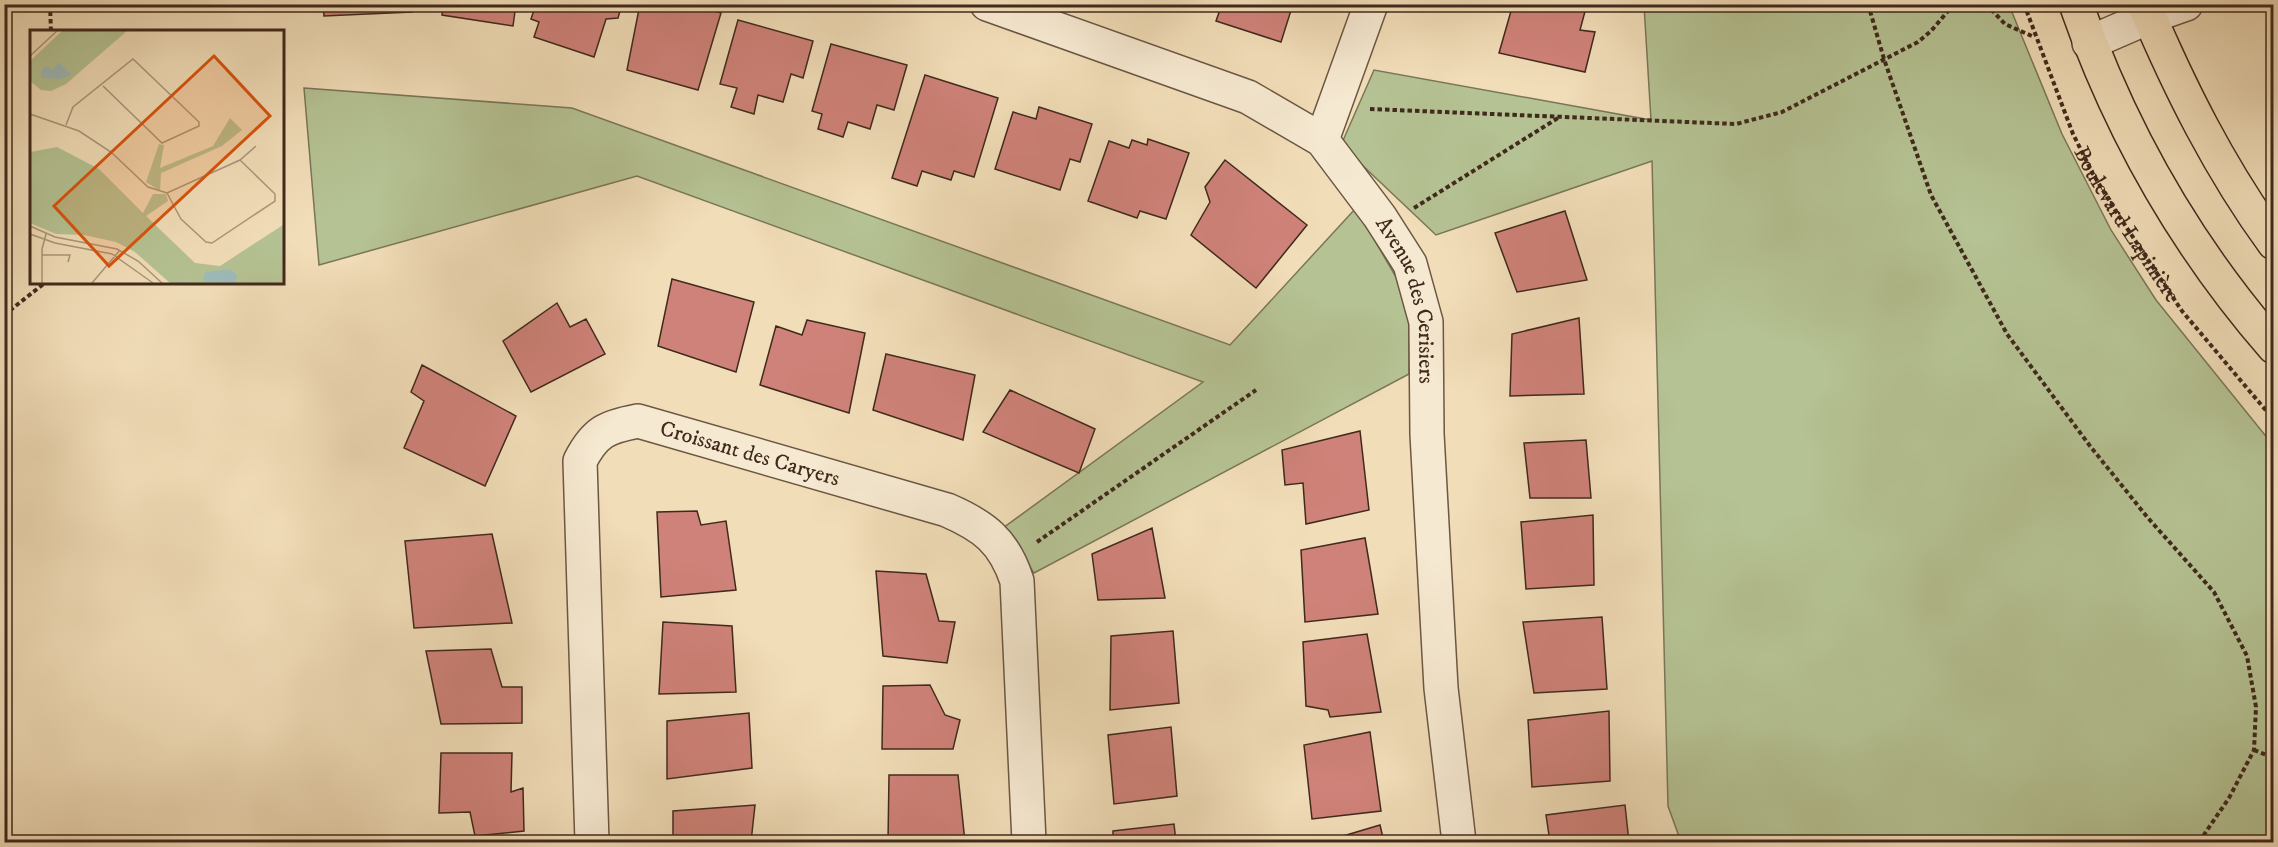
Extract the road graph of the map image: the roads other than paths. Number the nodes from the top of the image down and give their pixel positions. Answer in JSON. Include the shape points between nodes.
{"nodes":[{"id":1,"x":987,"y":4,"type":"edge"},
{"id":2,"x":1371,"y":4,"type":"edge"},
{"id":3,"x":2076,"y":4,"type":"edge"},
{"id":4,"x":2186,"y":4,"type":"edge"},
{"id":5,"x":2147,"y":11,"type":"edge"},
{"id":6,"x":2089,"y":43,"type":"junction"},
{"id":7,"x":1322,"y":140,"type":"junction"},
{"id":8,"x":2274,"y":243,"type":"edge"},
{"id":9,"x":2274,"y":347,"type":"edge"},
{"id":10,"x":592,"y":843,"type":"edge"},
{"id":11,"x":1029,"y":843,"type":"edge"},
{"id":12,"x":1459,"y":843,"type":"edge"}],
"edges":[{"from":1,"to":7,"type":"street","name":"Avenue des Cerisiers","via":[[1248,97]]},
{"from":2,"to":7,"type":"street"},
{"from":3,"to":6,"type":"main road","name":"Boulevard Lapinière"},
{"from":4,"to":5,"type":"street"},
{"from":5,"to":6,"type":"street"},
{"from":5,"to":8,"type":"main road","via":[[2202,130],[2232,183]]},
{"from":6,"to":9,"type":"main road","name":"Boulevard Lapinière","via":[[2150,172],[2212,268]]},
{"from":7,"to":12,"type":"street","name":"Avenue des Cerisiers","via":[[1410,264],[1426,322],[1427,434],[1442,688]]},
{"from":10,"to":11,"type":"street","name":"Croissant des Caryers","via":[[580,461],[590,442],[613,426],[638,421],[947,510],[973,522],[993,538],[1011,560],[1017,581]]}]}
